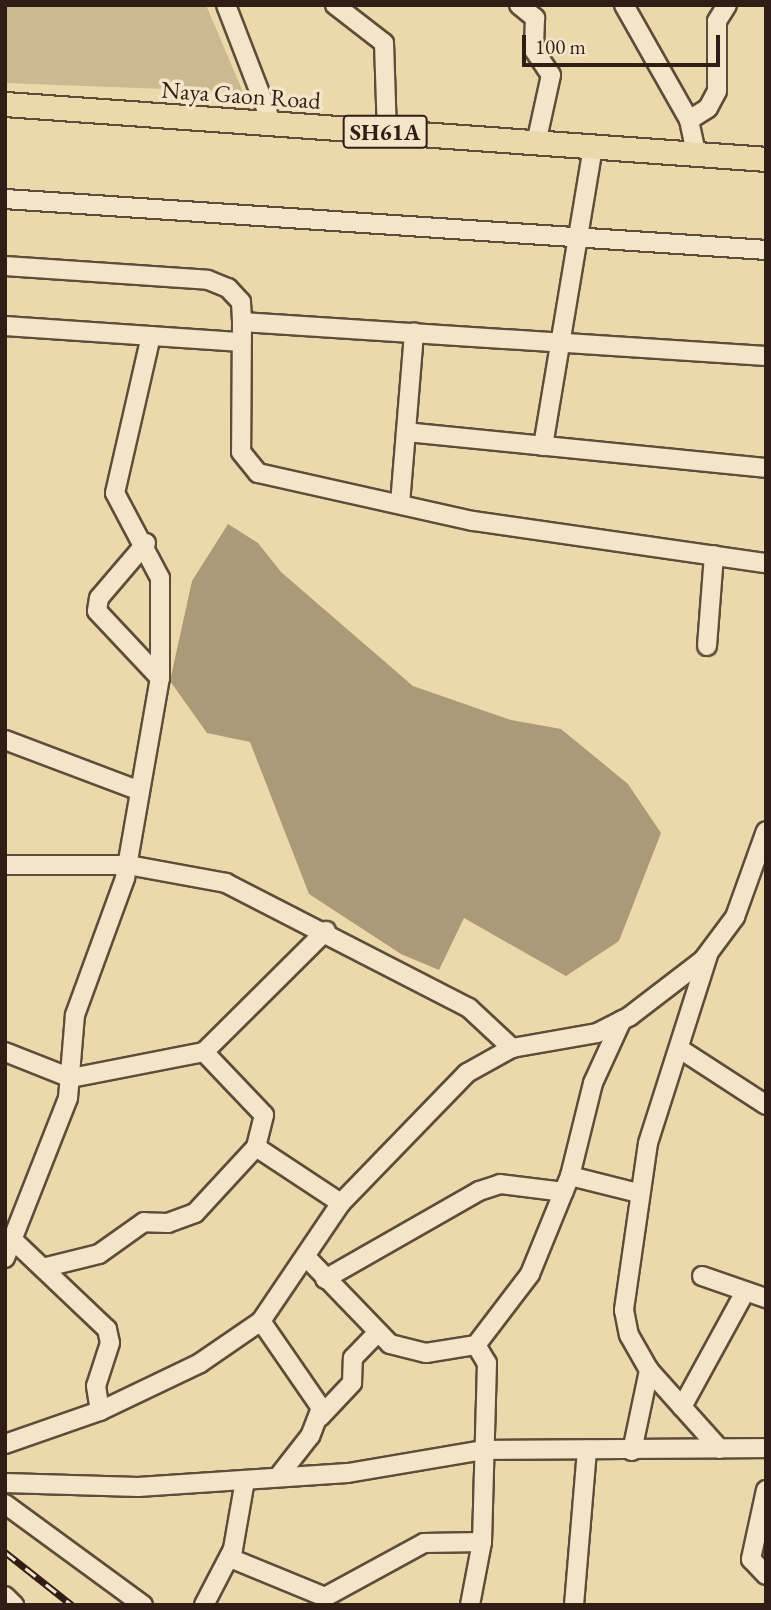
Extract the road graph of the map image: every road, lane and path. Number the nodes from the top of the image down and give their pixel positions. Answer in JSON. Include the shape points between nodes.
{"nodes":[{"id":1,"x":226,"y":5,"type":"edge"},
{"id":2,"x":335,"y":5,"type":"edge"},
{"id":3,"x":519,"y":5,"type":"edge"},
{"id":4,"x":624,"y":5,"type":"edge"},
{"id":5,"x":727,"y":5,"type":"edge"},
{"id":6,"x":5,"y":104,"type":"edge"},
{"id":7,"x":689,"y":120,"type":"junction"},
{"id":8,"x":272,"y":124,"type":"junction"},
{"id":9,"x":387,"y":132,"type":"junction"},
{"id":10,"x":536,"y":143,"type":"junction"},
{"id":11,"x":593,"y":147,"type":"junction"},
{"id":12,"x":696,"y":154,"type":"junction"},
{"id":13,"x":766,"y":159,"type":"edge"},
{"id":14,"x":5,"y":199,"type":"edge"},
{"id":15,"x":583,"y":236,"type":"junction"},
{"id":16,"x":766,"y":250,"type":"edge"},
{"id":17,"x":5,"y":266,"type":"edge"},
{"id":18,"x":243,"y":322,"type":"junction"},
{"id":19,"x":5,"y":326,"type":"edge"},
{"id":20,"x":414,"y":333,"type":"junction"},
{"id":21,"x":151,"y":336,"type":"junction"},
{"id":22,"x":241,"y":342,"type":"junction"},
{"id":23,"x":561,"y":343,"type":"junction"},
{"id":24,"x":766,"y":356,"type":"edge"},
{"id":25,"x":406,"y":432,"type":"junction"},
{"id":26,"x":543,"y":446,"type":"junction"},
{"id":27,"x":766,"y":468,"type":"edge"},
{"id":28,"x":400,"y":504,"type":"junction"},
{"id":29,"x":146,"y":543,"type":"junction"},
{"id":30,"x":714,"y":555,"type":"junction"},
{"id":31,"x":766,"y":563,"type":"edge"},
{"id":32,"x":707,"y":646,"type":"dead end"},
{"id":33,"x":160,"y":678,"type":"junction"},
{"id":34,"x":5,"y":740,"type":"edge"},
{"id":35,"x":140,"y":791,"type":"junction"},
{"id":36,"x":766,"y":831,"type":"edge"},
{"id":37,"x":764,"y":854,"type":"edge"},
{"id":38,"x":5,"y":864,"type":"edge"},
{"id":39,"x":128,"y":865,"type":"junction"},
{"id":40,"x":326,"y":931,"type":"junction"},
{"id":41,"x":709,"y":953,"type":"junction"},
{"id":42,"x":622,"y":1020,"type":"junction"},
{"id":43,"x":512,"y":1048,"type":"junction"},
{"id":44,"x":683,"y":1051,"type":"junction"},
{"id":45,"x":5,"y":1052,"type":"edge"},
{"id":46,"x":204,"y":1052,"type":"junction"},
{"id":47,"x":71,"y":1078,"type":"junction"},
{"id":48,"x":766,"y":1105,"type":"edge"},
{"id":49,"x":256,"y":1147,"type":"junction"},
{"id":50,"x":567,"y":1184,"type":"junction"},
{"id":51,"x":638,"y":1193,"type":"junction"},
{"id":52,"x":341,"y":1203,"type":"junction"},
{"id":53,"x":12,"y":1239,"type":"junction"},
{"id":54,"x":5,"y":1258,"type":"edge"},
{"id":55,"x":308,"y":1259,"type":"junction"},
{"id":56,"x":47,"y":1267,"type":"junction"},
{"id":57,"x":702,"y":1276,"type":"dead end"},
{"id":58,"x":325,"y":1279,"type":"junction"},
{"id":59,"x":745,"y":1292,"type":"junction"},
{"id":60,"x":766,"y":1298,"type":"edge"},
{"id":61,"x":261,"y":1321,"type":"junction"},
{"id":62,"x":376,"y":1334,"type":"junction"},
{"id":63,"x":475,"y":1345,"type":"junction"},
{"id":64,"x":649,"y":1370,"type":"junction"},
{"id":65,"x":682,"y":1407,"type":"junction"},
{"id":66,"x":100,"y":1411,"type":"junction"},
{"id":67,"x":320,"y":1417,"type":"junction"},
{"id":68,"x":5,"y":1444,"type":"edge"},
{"id":69,"x":766,"y":1448,"type":"edge"},
{"id":70,"x":720,"y":1449,"type":"junction"},
{"id":71,"x":484,"y":1450,"type":"junction"},
{"id":72,"x":587,"y":1450,"type":"junction"},
{"id":73,"x":632,"y":1451,"type":"junction"},
{"id":74,"x":278,"y":1477,"type":"junction"},
{"id":75,"x":245,"y":1480,"type":"junction"},
{"id":76,"x":5,"y":1483,"type":"edge"},
{"id":77,"x":766,"y":1490,"type":"edge"},
{"id":78,"x":5,"y":1504,"type":"edge"},
{"id":79,"x":482,"y":1542,"type":"junction"},
{"id":80,"x":230,"y":1558,"type":"junction"},
{"id":81,"x":766,"y":1576,"type":"edge"},
{"id":82,"x":5,"y":1596,"type":"edge"},
{"id":83,"x":14,"y":1605,"type":"edge"},
{"id":84,"x":143,"y":1605,"type":"edge"},
{"id":85,"x":204,"y":1605,"type":"edge"},
{"id":86,"x":470,"y":1605,"type":"edge"},
{"id":87,"x":574,"y":1605,"type":"edge"}],
"edges":[{"from":1,"to":8,"type":"street"},
{"from":2,"to":9,"type":"street","via":[[384,43]]},
{"from":3,"to":10,"type":"street","via":[[535,18],[534,50],[551,75]]},
{"from":4,"to":7,"type":"street"},
{"from":5,"to":7,"type":"street","via":[[717,21],[716,91],[708,108]]},
{"from":6,"to":8,"type":"main road","name":"Naya Gaon Road","number":"SH61A"},
{"from":7,"to":12,"type":"street"},
{"from":8,"to":9,"type":"main road","name":"Naya Gaon Road","number":"SH61A"},
{"from":9,"to":10,"type":"main road","name":"Naya Gaon Road","number":"SH61A"},
{"from":10,"to":11,"type":"main road","name":"Naya Gaon Road","number":"SH61A"},
{"from":11,"to":12,"type":"main road","name":"Naya Gaon Road","number":"SH61A"},
{"from":11,"to":15,"type":"street"},
{"from":12,"to":13,"type":"main road","name":"Naya Gaon Road","number":"SH61A"},
{"from":14,"to":15,"type":"street"},
{"from":15,"to":16,"type":"street"},
{"from":15,"to":23,"type":"street"},
{"from":17,"to":18,"type":"street","via":[[208,280],[236,295]]},
{"from":18,"to":20,"type":"street"},
{"from":18,"to":22,"type":"street"},
{"from":19,"to":21,"type":"street"},
{"from":20,"to":23,"type":"street"},
{"from":20,"to":25,"type":"street"},
{"from":21,"to":22,"type":"street"},
{"from":21,"to":29,"type":"street","via":[[116,493]]},
{"from":22,"to":28,"type":"street","via":[[246,466]]},
{"from":23,"to":24,"type":"street"},
{"from":23,"to":26,"type":"street"},
{"from":25,"to":26,"type":"street"},
{"from":25,"to":28,"type":"street"},
{"from":26,"to":27,"type":"street"},
{"from":28,"to":30,"type":"street"},
{"from":29,"to":33,"type":"street","via":[[163,597]]},
{"from":29,"to":33,"type":"street","via":[[99,598],[97,611]]},
{"from":30,"to":31,"type":"street"},
{"from":30,"to":32,"type":"street"},
{"from":33,"to":35,"type":"street"},
{"from":34,"to":35,"type":"street"},
{"from":35,"to":39,"type":"street"},
{"from":36,"to":37,"type":"street"},
{"from":37,"to":41,"type":"street","via":[[735,917]]},
{"from":38,"to":39,"type":"street"},
{"from":39,"to":40,"type":"street","via":[[226,883]]},
{"from":39,"to":47,"type":"street","via":[[75,1015]]},
{"from":40,"to":43,"type":"street","via":[[469,1008]]},
{"from":40,"to":46,"type":"street"},
{"from":41,"to":42,"type":"street"},
{"from":41,"to":44,"type":"street"},
{"from":42,"to":43,"type":"street","via":[[576,1041]]},
{"from":42,"to":50,"type":"street","via":[[593,1083]]},
{"from":43,"to":52,"type":"street","via":[[467,1073]]},
{"from":44,"to":48,"type":"street"},
{"from":44,"to":51,"type":"street","via":[[649,1143]]},
{"from":45,"to":47,"type":"street"},
{"from":46,"to":47,"type":"street"},
{"from":46,"to":49,"type":"street","via":[[264,1115]]},
{"from":47,"to":53,"type":"street"},
{"from":49,"to":52,"type":"street"},
{"from":49,"to":56,"type":"street","via":[[195,1213],[168,1223],[144,1222],[99,1254]]},
{"from":50,"to":51,"type":"street"},
{"from":50,"to":58,"type":"street","via":[[500,1184],[479,1191]]},
{"from":50,"to":63,"type":"street","via":[[530,1274]]},
{"from":51,"to":64,"type":"street","via":[[624,1310],[629,1335]]},
{"from":52,"to":55,"type":"street"},
{"from":53,"to":54,"type":"street"},
{"from":53,"to":56,"type":"street"},
{"from":55,"to":58,"type":"street"},
{"from":55,"to":61,"type":"street"},
{"from":56,"to":66,"type":"street","via":[[107,1329],[110,1343],[96,1386]]},
{"from":57,"to":59,"type":"street"},
{"from":58,"to":62,"type":"street"},
{"from":59,"to":60,"type":"street"},
{"from":59,"to":65,"type":"street"},
{"from":61,"to":66,"type":"street","via":[[200,1363]]},
{"from":61,"to":67,"type":"street","via":[[319,1400]]},
{"from":62,"to":63,"type":"street","via":[[410,1351]]},
{"from":62,"to":67,"type":"street","via":[[352,1358],[350,1386]]},
{"from":63,"to":71,"type":"street","via":[[489,1375]]},
{"from":64,"to":65,"type":"street"},
{"from":64,"to":73,"type":"street"},
{"from":65,"to":70,"type":"street"},
{"from":66,"to":68,"type":"street"},
{"from":67,"to":74,"type":"street"},
{"from":69,"to":70,"type":"street"},
{"from":70,"to":73,"type":"street"},
{"from":71,"to":72,"type":"street"},
{"from":71,"to":74,"type":"street"},
{"from":71,"to":79,"type":"street"},
{"from":72,"to":73,"type":"street"},
{"from":72,"to":87,"type":"street"},
{"from":74,"to":75,"type":"street"},
{"from":75,"to":76,"type":"street","via":[[138,1487]]},
{"from":75,"to":80,"type":"street"},
{"from":77,"to":81,"type":"street","via":[[751,1559]]},
{"from":78,"to":84,"type":"street"},
{"from":79,"to":80,"type":"street","via":[[425,1543],[325,1597]]},
{"from":79,"to":86,"type":"street"},
{"from":80,"to":85,"type":"street"},
{"from":82,"to":83,"type":"street"}]}
